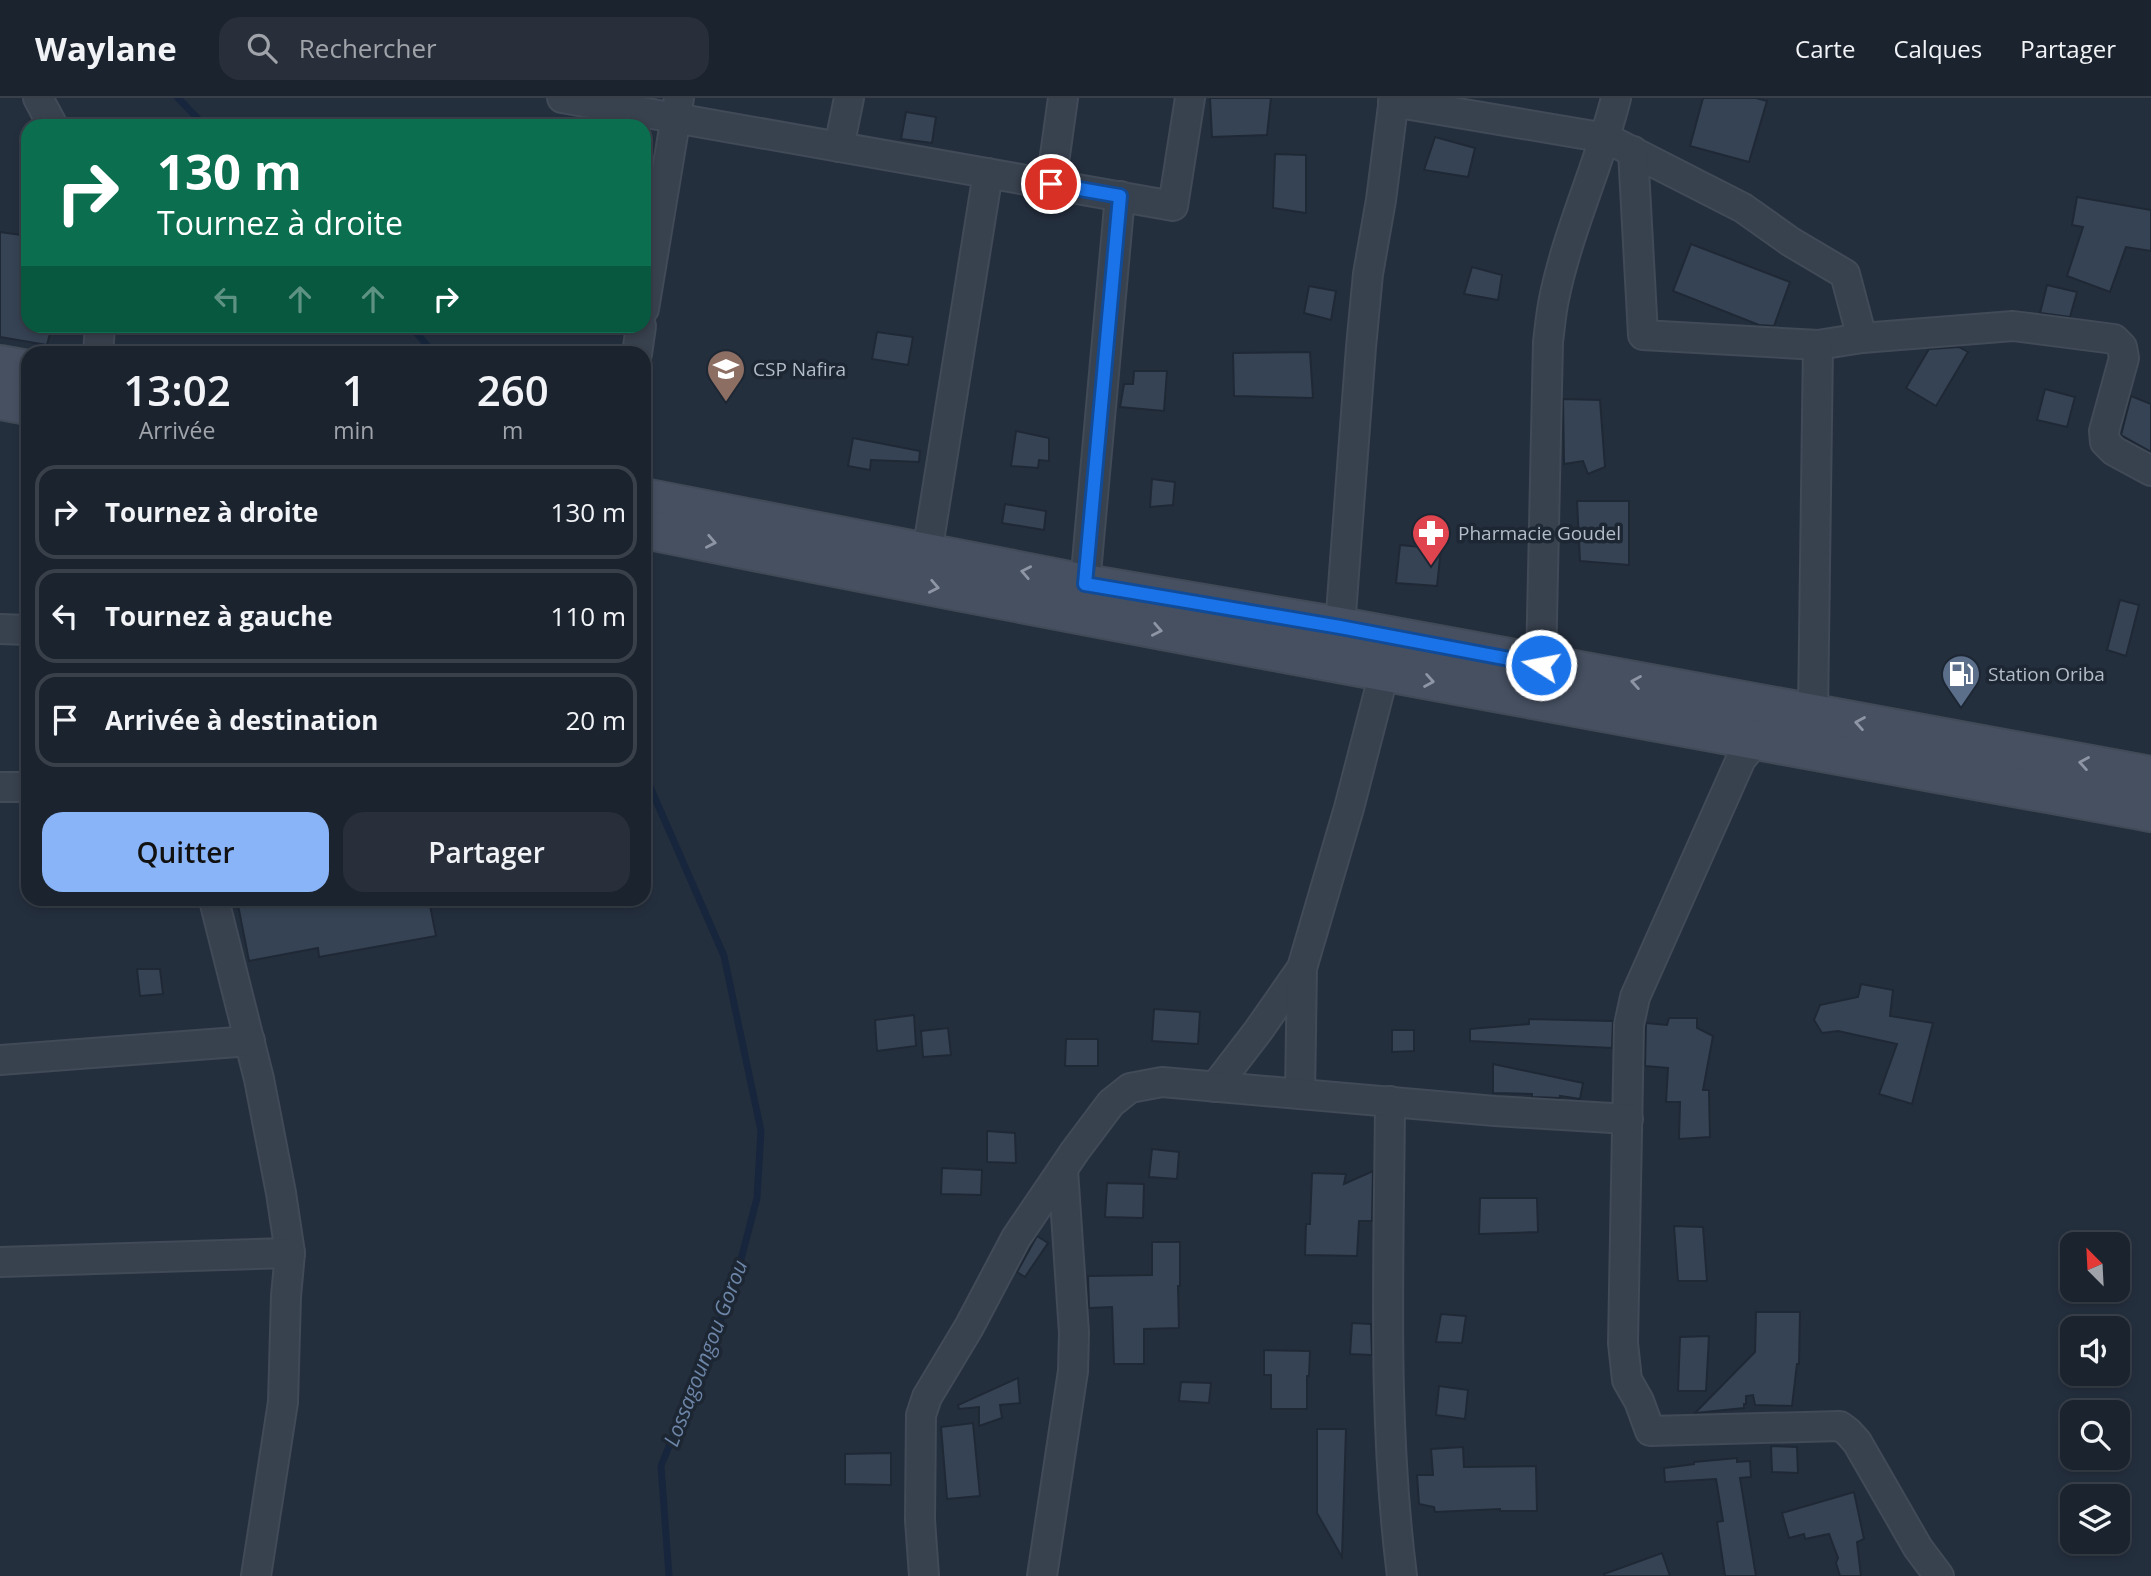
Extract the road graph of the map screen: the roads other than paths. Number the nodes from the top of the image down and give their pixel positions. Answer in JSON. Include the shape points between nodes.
{"nodes":[{"id":1,"x":38,"y":98,"type":"edge"},
{"id":2,"x":562,"y":98,"type":"edge"},
{"id":3,"x":849,"y":98,"type":"edge"},
{"id":4,"x":1063,"y":98,"type":"edge"},
{"id":5,"x":1190,"y":98,"type":"edge"},
{"id":6,"x":1616,"y":98,"type":"edge"},
{"id":7,"x":1393,"y":100,"type":"edge"},
{"id":8,"x":678,"y":108,"type":"edge"},
{"id":9,"x":49,"y":119,"type":"edge"},
{"id":10,"x":1606,"y":138,"type":"junction"},
{"id":11,"x":839,"y":147,"type":"junction"},
{"id":12,"x":1633,"y":151,"type":"junction"},
{"id":13,"x":988,"y":173,"type":"junction"},
{"id":14,"x":1051,"y":184,"type":"junction"},
{"id":15,"x":1120,"y":196,"type":"junction"},
{"id":16,"x":651,"y":268,"type":"edge"},
{"id":17,"x":1861,"y":338,"type":"junction"},
{"id":18,"x":1818,"y":345,"type":"junction"},
{"id":19,"x":0,"y":365,"type":"edge"},
{"id":20,"x":21,"y":369,"type":"edge"},
{"id":21,"x":0,"y":400,"type":"edge"},
{"id":22,"x":21,"y":404,"type":"edge"},
{"id":23,"x":2151,"y":471,"type":"edge"},
{"id":24,"x":651,"y":499,"type":"edge"},
{"id":25,"x":651,"y":529,"type":"edge"},
{"id":26,"x":927,"y":553,"type":"junction"},
{"id":27,"x":1085,"y":584,"type":"junction"},
{"id":28,"x":1340,"y":627,"type":"junction"},
{"id":29,"x":0,"y":629,"type":"edge"},
{"id":30,"x":21,"y":630,"type":"edge"},
{"id":31,"x":1541,"y":665,"type":"junction"},
{"id":32,"x":1384,"y":673,"type":"junction"},
{"id":33,"x":1813,"y":714,"type":"junction"},
{"id":34,"x":1756,"y":741,"type":"junction"},
{"id":35,"x":2151,"y":775,"type":"edge"},
{"id":36,"x":0,"y":787,"type":"edge"},
{"id":37,"x":21,"y":788,"type":"edge"},
{"id":38,"x":2151,"y":812,"type":"edge"},
{"id":39,"x":216,"y":906,"type":"edge"},
{"id":40,"x":1301,"y":968,"type":"junction"},
{"id":41,"x":250,"y":1041,"type":"junction"},
{"id":42,"x":0,"y":1060,"type":"edge"},
{"id":43,"x":1214,"y":1087,"type":"junction"},
{"id":44,"x":1300,"y":1094,"type":"junction"},
{"id":45,"x":1390,"y":1101,"type":"junction"},
{"id":46,"x":1628,"y":1119,"type":"junction"},
{"id":47,"x":1062,"y":1170,"type":"junction"},
{"id":48,"x":290,"y":1253,"type":"junction"},
{"id":49,"x":0,"y":1262,"type":"edge"},
{"id":50,"x":1918,"y":1548,"type":"junction"},
{"id":51,"x":256,"y":1576,"type":"edge"},
{"id":52,"x":925,"y":1576,"type":"edge"},
{"id":53,"x":1042,"y":1576,"type":"edge"},
{"id":54,"x":1402,"y":1576,"type":"edge"},
{"id":55,"x":1911,"y":1576,"type":"edge"},
{"id":56,"x":1939,"y":1576,"type":"edge"}],
"edges":[{"from":1,"to":9,"type":"street"},
{"from":2,"to":8,"type":"street"},
{"from":3,"to":11,"type":"street"},
{"from":4,"to":14,"type":"street"},
{"from":5,"to":15,"type":"street","via":[[1173,206]]},
{"from":6,"to":10,"type":"street"},
{"from":7,"to":10,"type":"street"},
{"from":7,"to":28,"type":"street","via":[[1368,274]]},
{"from":8,"to":11,"type":"street"},
{"from":8,"to":16,"type":"street"},
{"from":10,"to":12,"type":"street"},
{"from":10,"to":31,"type":"street","via":[[1554,298],[1548,342]]},
{"from":11,"to":13,"type":"street"},
{"from":12,"to":17,"type":"street","via":[[1743,208],[1845,274]]},
{"from":12,"to":18,"type":"street","via":[[1643,335]]},
{"from":13,"to":14,"type":"street"},
{"from":13,"to":26,"type":"street"},
{"from":14,"to":15,"type":"street"},
{"from":15,"to":27,"type":"street"},
{"from":17,"to":18,"type":"street"},
{"from":17,"to":23,"type":"street","via":[[2014,326],[2114,339],[2124,358],[2105,442]]},
{"from":18,"to":33,"type":"street"},
{"from":19,"to":20,"type":"main road"},
{"from":21,"to":22,"type":"main road"},
{"from":24,"to":26,"type":"main road"},
{"from":25,"to":32,"type":"main road","one_way":true},
{"from":27,"to":26,"type":"main road","one_way":true},
{"from":27,"to":28,"type":"main road"},
{"from":28,"to":31,"type":"main road"},
{"from":29,"to":30,"type":"street"},
{"from":33,"to":31,"type":"main road","one_way":true},
{"from":32,"to":34,"type":"main road","one_way":true},
{"from":32,"to":40,"type":"street"},
{"from":35,"to":33,"type":"main road","one_way":true},
{"from":34,"to":38,"type":"main road"},
{"from":34,"to":46,"type":"street","via":[[1741,759],[1635,997],[1629,1025]]},
{"from":36,"to":37,"type":"street"},
{"from":39,"to":41,"type":"street"},
{"from":40,"to":43,"type":"street"},
{"from":40,"to":44,"type":"street"},
{"from":41,"to":42,"type":"street"},
{"from":41,"to":48,"type":"street"},
{"from":43,"to":44,"type":"street"},
{"from":43,"to":47,"type":"street","via":[[1162,1082],[1130,1088],[1111,1103]]},
{"from":44,"to":45,"type":"street"},
{"from":45,"to":46,"type":"street"},
{"from":45,"to":54,"type":"street","via":[[1389,1420]]},
{"from":46,"to":50,"type":"street","via":[[1623,1343],[1627,1380],[1650,1431],[1840,1426],[1857,1442]]},
{"from":47,"to":52,"type":"street","via":[[1016,1238],[920,1415]]},
{"from":47,"to":53,"type":"street","via":[[1073,1371]]},
{"from":48,"to":49,"type":"street"},
{"from":48,"to":51,"type":"street","via":[[283,1402]]},
{"from":50,"to":55,"type":"street"},
{"from":50,"to":56,"type":"street"}]}
